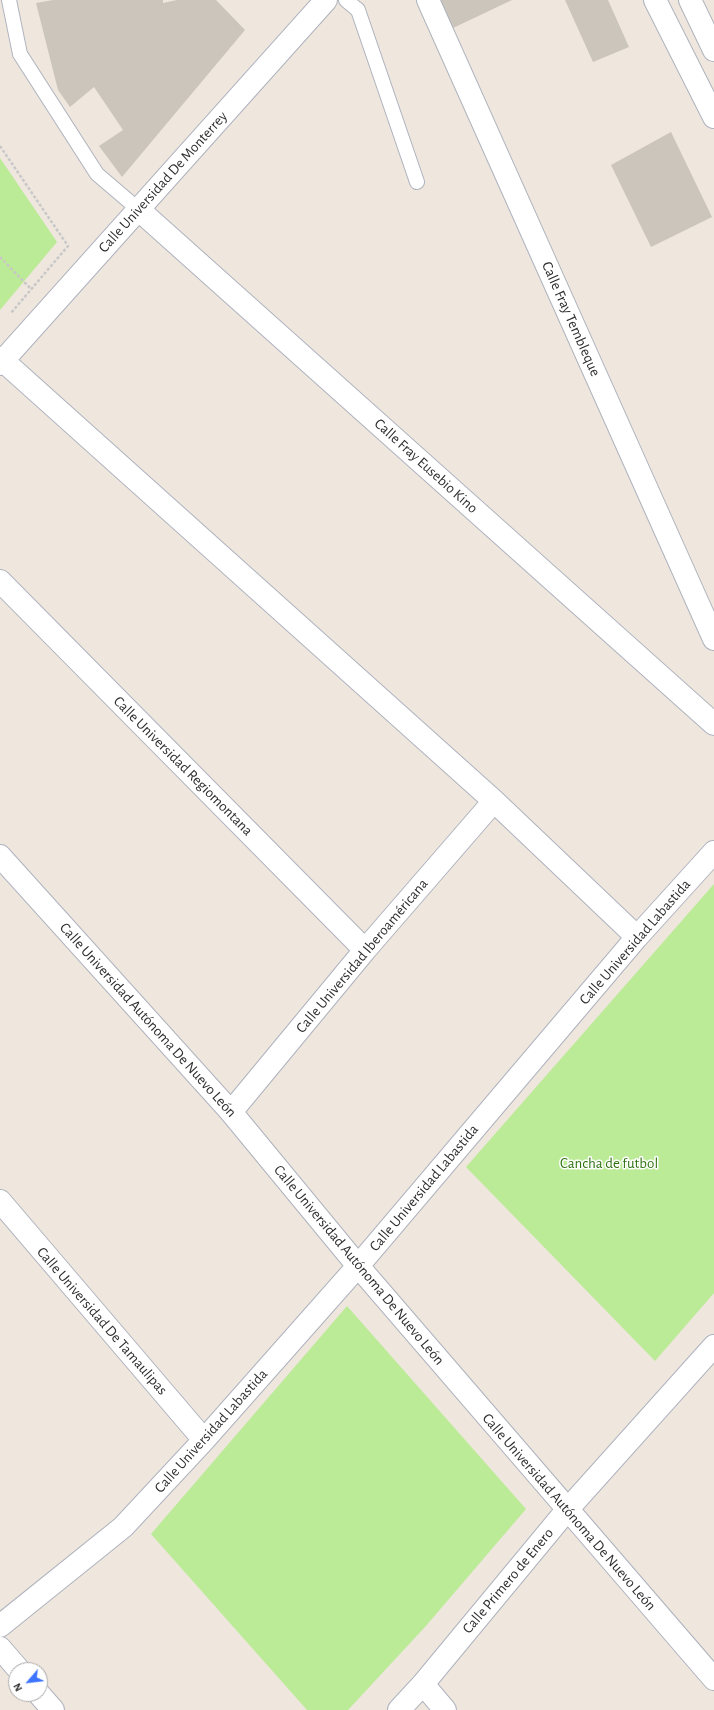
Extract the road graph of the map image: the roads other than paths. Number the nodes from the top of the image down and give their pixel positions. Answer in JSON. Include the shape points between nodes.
{"nodes":[{"id":1,"x":9,"y":0,"type":"edge"},
{"id":2,"x":326,"y":0,"type":"edge"},
{"id":3,"x":346,"y":0,"type":"edge"},
{"id":4,"x":428,"y":0,"type":"edge"},
{"id":5,"x":655,"y":0,"type":"edge"},
{"id":6,"x":690,"y":0,"type":"edge"},
{"id":7,"x":712,"y":43,"type":"edge"},
{"id":8,"x":714,"y":117,"type":"edge"},
{"id":9,"x":417,"y":182,"type":"dead end"},
{"id":10,"x":138,"y":209,"type":"junction"},
{"id":11,"x":1,"y":361,"type":"edge"},
{"id":12,"x":0,"y":581,"type":"edge"},
{"id":13,"x":714,"y":639,"type":"edge"},
{"id":14,"x":714,"y":724,"type":"edge"},
{"id":15,"x":494,"y":801,"type":"junction"},
{"id":16,"x":714,"y":852,"type":"edge"},
{"id":17,"x":0,"y":856,"type":"edge"},
{"id":18,"x":637,"y":938,"type":"junction"},
{"id":19,"x":365,"y":950,"type":"junction"},
{"id":20,"x":231,"y":1112,"type":"junction"},
{"id":21,"x":0,"y":1201,"type":"edge"},
{"id":22,"x":358,"y":1266,"type":"junction"},
{"id":23,"x":714,"y":1346,"type":"edge"},
{"id":24,"x":204,"y":1440,"type":"junction"},
{"id":25,"x":567,"y":1510,"type":"junction"},
{"id":26,"x":0,"y":1626,"type":"edge"},
{"id":27,"x":0,"y":1648,"type":"edge"},
{"id":28,"x":12,"y":1662,"type":"edge"},
{"id":29,"x":714,"y":1678,"type":"edge"},
{"id":30,"x":422,"y":1684,"type":"junction"},
{"id":31,"x":46,"y":1702,"type":"edge"},
{"id":32,"x":53,"y":1710,"type":"edge"},
{"id":33,"x":399,"y":1710,"type":"edge"},
{"id":34,"x":445,"y":1710,"type":"edge"}],
"edges":[{"from":1,"to":10,"type":"lane","via":[[20,54],[97,174]]},
{"from":2,"to":10,"type":"street","name":"Calle Universidad De Monterrey"},
{"from":3,"to":9,"type":"lane","via":[[358,10]]},
{"from":4,"to":13,"type":"street","name":"Calle Fray Tembleque"},
{"from":5,"to":8,"type":"street"},
{"from":6,"to":7,"type":"street"},
{"from":10,"to":11,"type":"street","name":"Calle Universidad De Monterrey"},
{"from":10,"to":14,"type":"street","name":"Calle Fray Eusebio Kino"},
{"from":11,"to":15,"type":"street"},
{"from":12,"to":19,"type":"street","name":"Calle Universidad Regiomontana"},
{"from":15,"to":18,"type":"street"},
{"from":15,"to":19,"type":"street","name":"Calle Universidad Iberoaméricana"},
{"from":16,"to":18,"type":"street","name":"Calle Universidad Labastida"},
{"from":17,"to":20,"type":"street","name":"Calle Universidad Autónoma De Nuevo León"},
{"from":18,"to":22,"type":"street","name":"Calle Universidad Labastida"},
{"from":19,"to":20,"type":"street","name":"Calle Universidad Iberoaméricana"},
{"from":20,"to":22,"type":"street","name":"Calle Universidad Autónoma De Nuevo León"},
{"from":21,"to":24,"type":"street","name":"Calle Universidad De Tamaulipas"},
{"from":22,"to":24,"type":"street","name":"Calle Universidad Labastida"},
{"from":22,"to":25,"type":"street","name":"Calle Universidad Autónoma De Nuevo León"},
{"from":23,"to":25,"type":"street","name":"Calle Primero de Enero"},
{"from":24,"to":26,"type":"street","name":"Calle Universidad Labastida","via":[[123,1527]]},
{"from":25,"to":29,"type":"street","name":"Calle Universidad Autónoma De Nuevo León"},
{"from":25,"to":30,"type":"street","name":"Calle Primero de Enero"},
{"from":27,"to":28,"type":"street"},
{"from":30,"to":33,"type":"street","name":"Calle Primero de Enero"},
{"from":30,"to":34,"type":"street"},
{"from":31,"to":32,"type":"street"}]}
